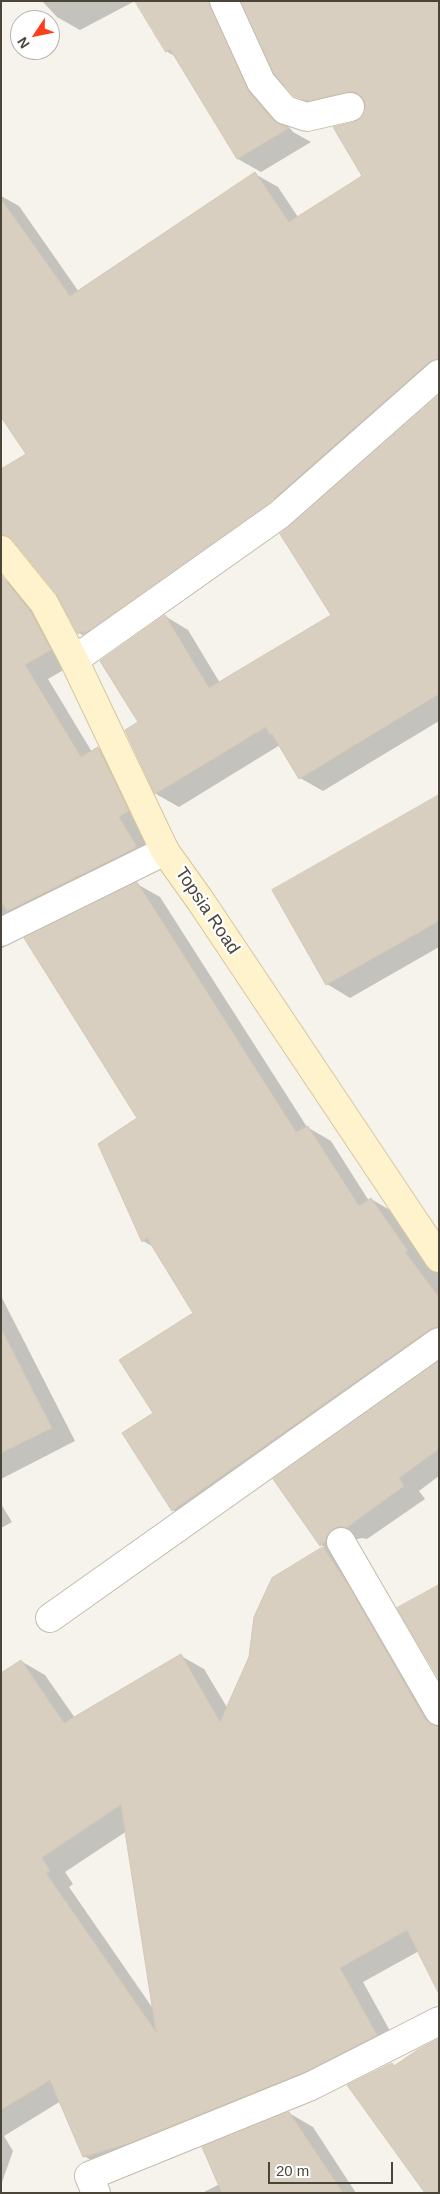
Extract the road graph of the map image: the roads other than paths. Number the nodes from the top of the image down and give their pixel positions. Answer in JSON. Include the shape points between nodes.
{"nodes":[{"id":1,"x":224,"y":1,"type":"edge"},
{"id":2,"x":350,"y":107,"type":"dead end"},
{"id":3,"x":439,"y":374,"type":"edge"},
{"id":4,"x":1,"y":550,"type":"edge"},
{"id":5,"x":74,"y":660,"type":"junction"},
{"id":6,"x":165,"y":851,"type":"junction"},
{"id":7,"x":1,"y":932,"type":"edge"},
{"id":8,"x":439,"y":1258,"type":"edge"},
{"id":9,"x":439,"y":1342,"type":"edge"},
{"id":10,"x":341,"y":1542,"type":"dead end"},
{"id":11,"x":50,"y":1618,"type":"dead end"},
{"id":12,"x":439,"y":1711,"type":"edge"},
{"id":13,"x":439,"y":2021,"type":"edge"},
{"id":14,"x":96,"y":2193,"type":"edge"}],
"edges":[{"from":1,"to":2,"type":"street","via":[[261,82],[285,110],[307,117]]},
{"from":3,"to":5,"type":"street","via":[[279,515]]},
{"from":4,"to":5,"type":"street","name":"Topsia Road","via":[[44,603]]},
{"from":5,"to":6,"type":"street","name":"Topsia Road"},
{"from":6,"to":7,"type":"street"},
{"from":6,"to":8,"type":"street","name":"Topsia Road"},
{"from":9,"to":11,"type":"street"},
{"from":10,"to":12,"type":"street"},
{"from":13,"to":14,"type":"street","via":[[311,2086],[89,2176]]}]}
